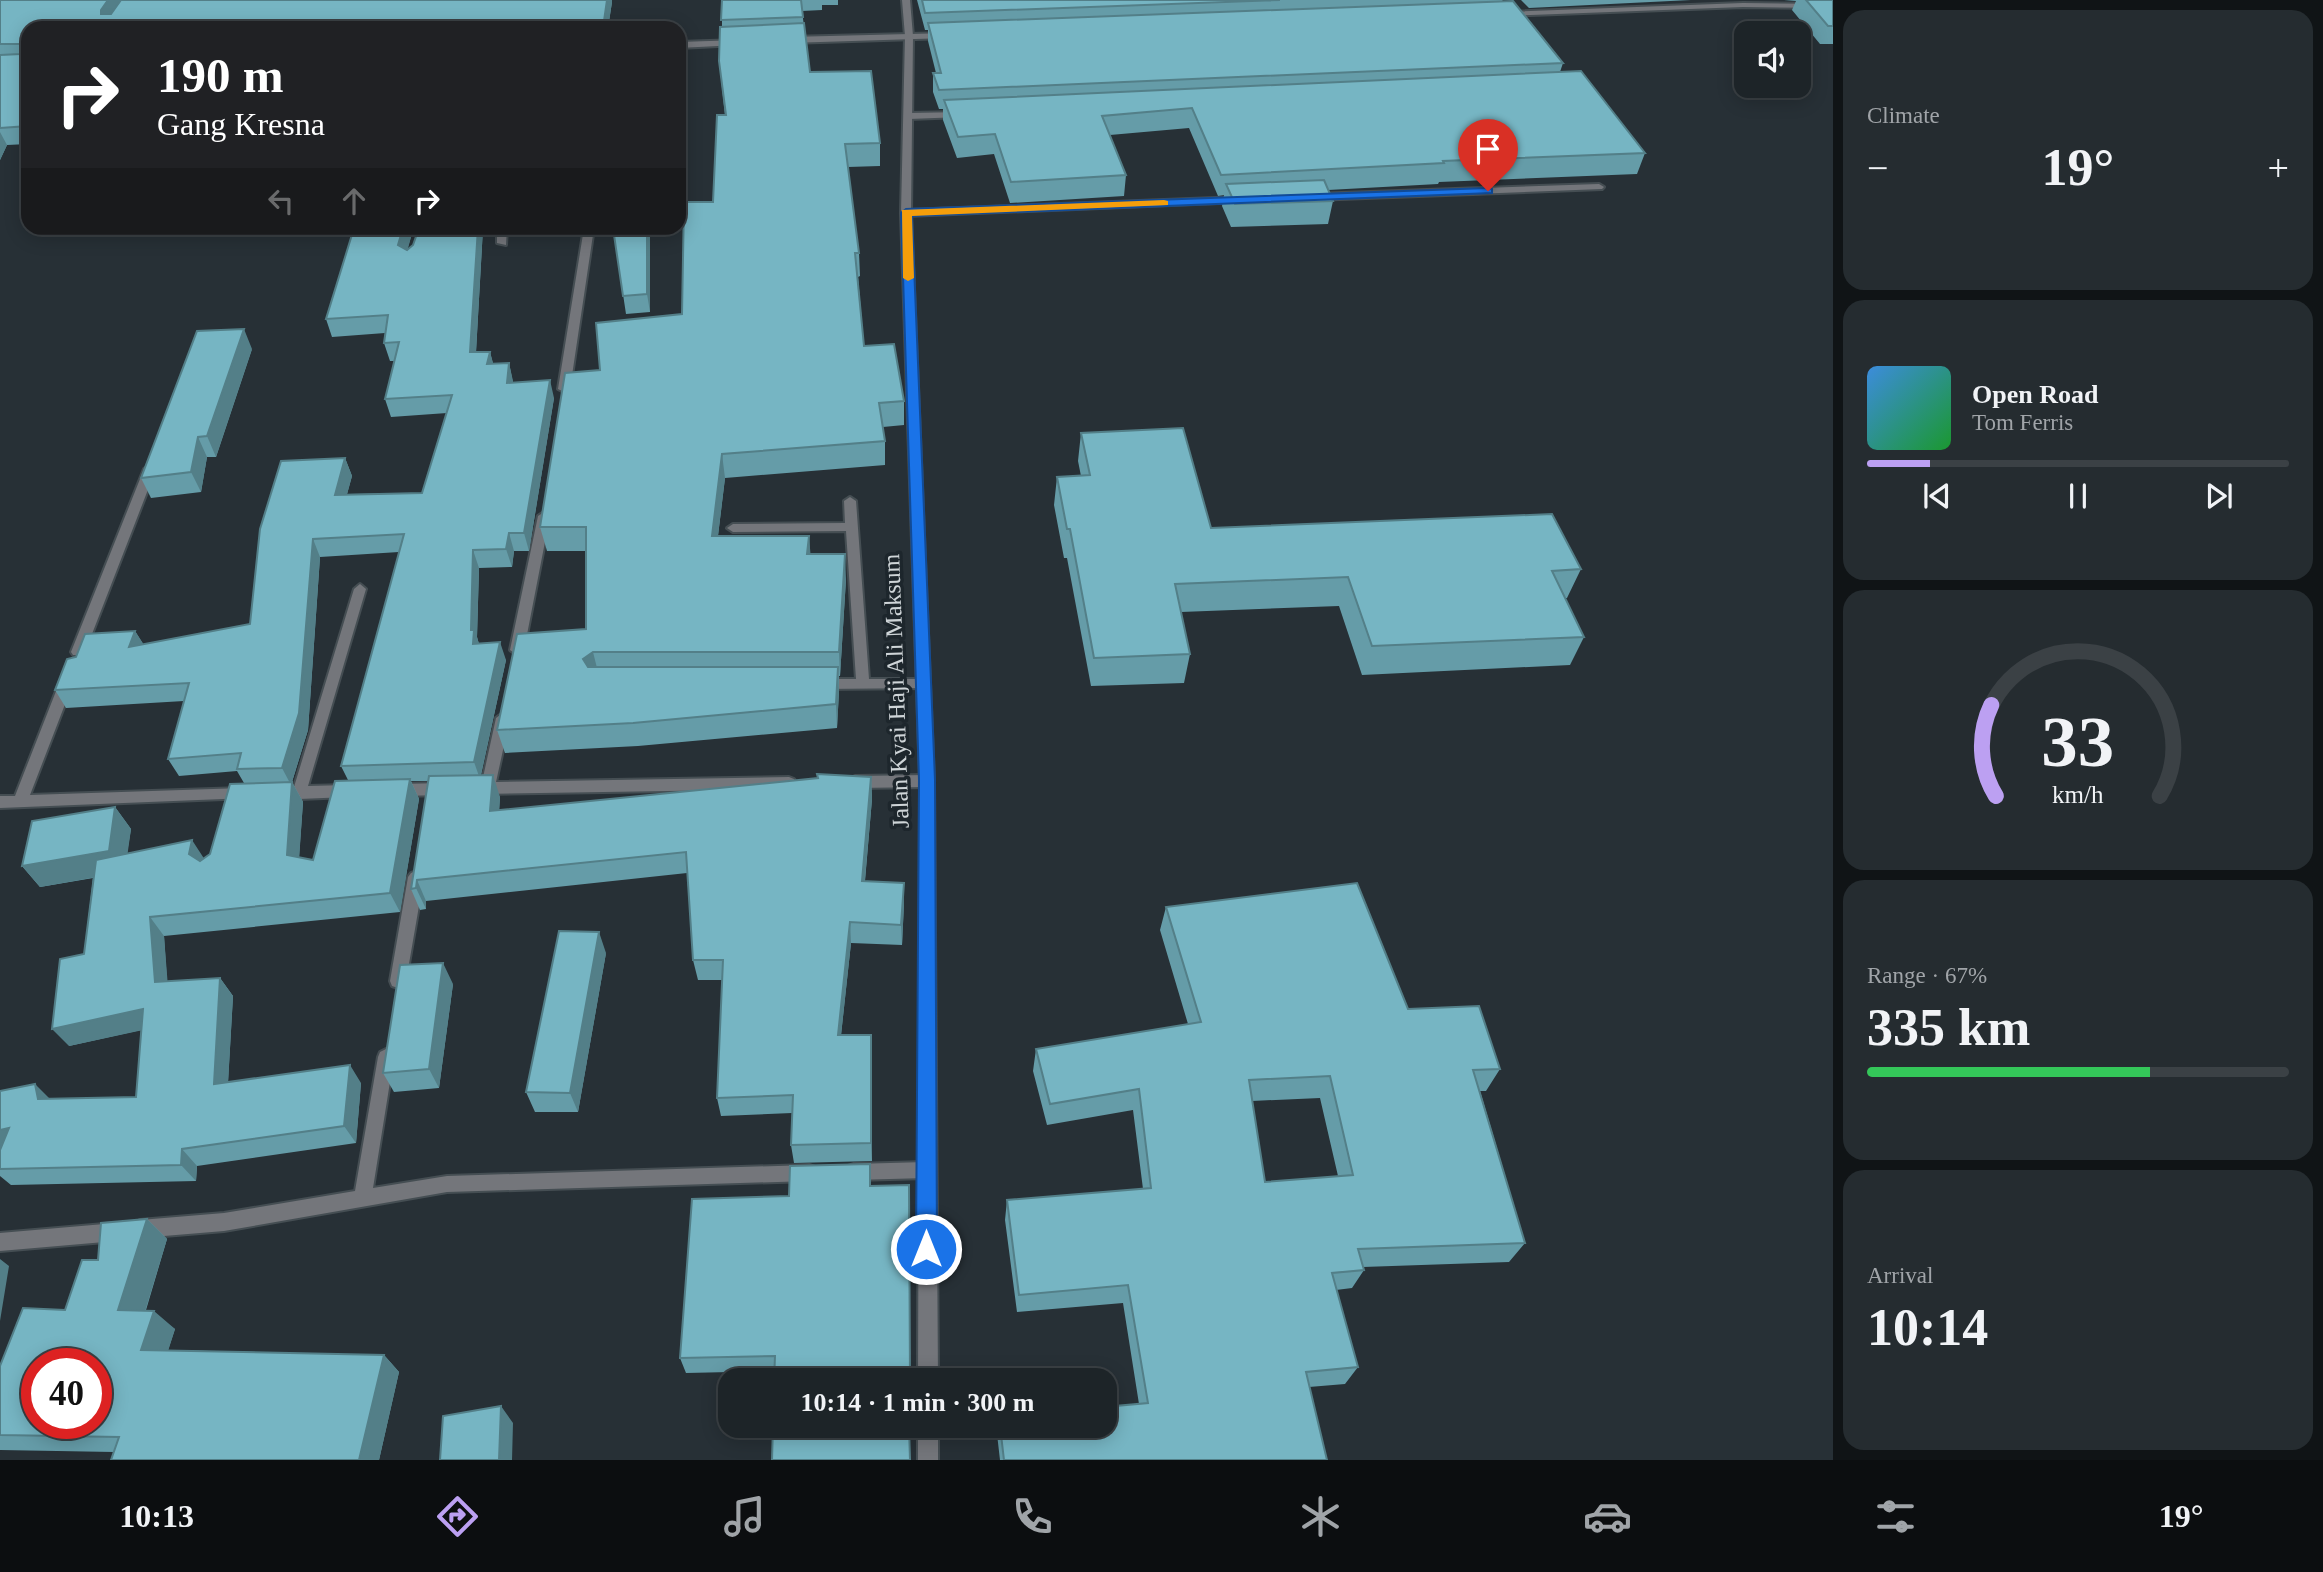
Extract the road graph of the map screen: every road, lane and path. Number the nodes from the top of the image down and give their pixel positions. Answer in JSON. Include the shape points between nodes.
{"nodes":[{"id":1,"x":906,"y":0,"type":"edge"},
{"id":2,"x":1590,"y":0,"type":"edge"},
{"id":3,"x":1740,"y":2,"type":"edge"},
{"id":4,"x":1833,"y":6,"type":"edge"},
{"id":5,"x":1604,"y":10,"type":"junction"},
{"id":6,"x":1495,"y":14,"type":"edge"},
{"id":7,"x":963,"y":34,"type":"edge"},
{"id":8,"x":909,"y":36,"type":"junction"},
{"id":9,"x":774,"y":41,"type":"edge"},
{"id":10,"x":747,"y":42,"type":"edge"},
{"id":11,"x":686,"y":44,"type":"edge"},
{"id":12,"x":972,"y":113,"type":"edge"},
{"id":13,"x":909,"y":116,"type":"junction"},
{"id":14,"x":1599,"y":187,"type":"dead end"},
{"id":15,"x":1308,"y":198,"type":"edge"},
{"id":16,"x":1252,"y":200,"type":"edge"},
{"id":17,"x":906,"y":213,"type":"junction"},
{"id":18,"x":502,"y":235,"type":"edge"},
{"id":19,"x":588,"y":235,"type":"edge"},
{"id":20,"x":502,"y":243,"type":"dead end"},
{"id":21,"x":562,"y":405,"type":"edge"},
{"id":22,"x":153,"y":461,"type":"edge"},
{"id":23,"x":547,"y":501,"type":"edge"},
{"id":24,"x":850,"y":501,"type":"dead end"},
{"id":25,"x":852,"y":527,"type":"junction"},
{"id":26,"x":733,"y":528,"type":"dead end"},
{"id":27,"x":360,"y":589,"type":"dead end"},
{"id":28,"x":514,"y":665,"type":"edge"},
{"id":29,"x":808,"y":684,"type":"edge"},
{"id":30,"x":863,"y":684,"type":"junction"},
{"id":31,"x":923,"y":684,"type":"junction"},
{"id":32,"x":505,"y":706,"type":"edge"},
{"id":33,"x":927,"y":780,"type":"junction"},
{"id":34,"x":845,"y":782,"type":"edge"},
{"id":35,"x":804,"y":783,"type":"edge"},
{"id":36,"x":488,"y":788,"type":"junction"},
{"id":37,"x":299,"y":793,"type":"junction"},
{"id":38,"x":21,"y":800,"type":"junction"},
{"id":39,"x":0,"y":802,"type":"edge"},
{"id":40,"x":419,"y":858,"type":"edge"},
{"id":41,"x":396,"y":994,"type":"edge"},
{"id":42,"x":390,"y":1035,"type":"edge"},
{"id":43,"x":926,"y":1170,"type":"junction"},
{"id":44,"x":363,"y":1198,"type":"junction"},
{"id":45,"x":0,"y":1242,"type":"edge"},
{"id":46,"x":928,"y":1368,"type":"edge"},
{"id":47,"x":928,"y":1438,"type":"edge"},
{"id":48,"x":928,"y":1460,"type":"edge"}],
"edges":[{"from":1,"to":8,"type":"street","name":"Jalan Kyai Haji Ali Maksum"},
{"from":2,"to":5,"type":"street"},
{"from":3,"to":4,"type":"street"},
{"from":3,"to":5,"type":"street"},
{"from":5,"to":6,"type":"street"},
{"from":7,"to":8,"type":"street"},
{"from":8,"to":9,"type":"street"},
{"from":8,"to":13,"type":"street","name":"Jalan Kyai Haji Ali Maksum"},
{"from":10,"to":11,"type":"street"},
{"from":12,"to":13,"type":"street"},
{"from":13,"to":17,"type":"street","name":"Jalan Kyai Haji Ali Maksum"},
{"from":14,"to":15,"type":"street"},
{"from":16,"to":17,"type":"street"},
{"from":17,"to":31,"type":"street","name":"Jalan Kyai Haji Ali Maksum"},
{"from":18,"to":20,"type":"street"},
{"from":19,"to":21,"type":"street"},
{"from":22,"to":38,"type":"street"},
{"from":23,"to":28,"type":"street"},
{"from":24,"to":25,"type":"street"},
{"from":25,"to":26,"type":"street"},
{"from":25,"to":30,"type":"street"},
{"from":27,"to":37,"type":"street"},
{"from":29,"to":30,"type":"street"},
{"from":30,"to":31,"type":"street"},
{"from":31,"to":33,"type":"street","name":"Jalan Kyai Haji Ali Maksum"},
{"from":32,"to":36,"type":"street"},
{"from":33,"to":34,"type":"street"},
{"from":33,"to":43,"type":"street","name":"Jalan Kyai Haji Ali Maksum"},
{"from":35,"to":36,"type":"street"},
{"from":36,"to":37,"type":"street","via":[[429,796],[371,791]]},
{"from":37,"to":38,"type":"street","via":[[232,801]]},
{"from":38,"to":39,"type":"street"},
{"from":40,"to":41,"type":"street"},
{"from":42,"to":44,"type":"street"},
{"from":43,"to":44,"type":"street","via":[[447,1184]]},
{"from":43,"to":46,"type":"street","name":"Jalan Kyai Haji Ali Maksum"},
{"from":44,"to":45,"type":"street","via":[[224,1222]]},
{"from":47,"to":48,"type":"street"}]}
